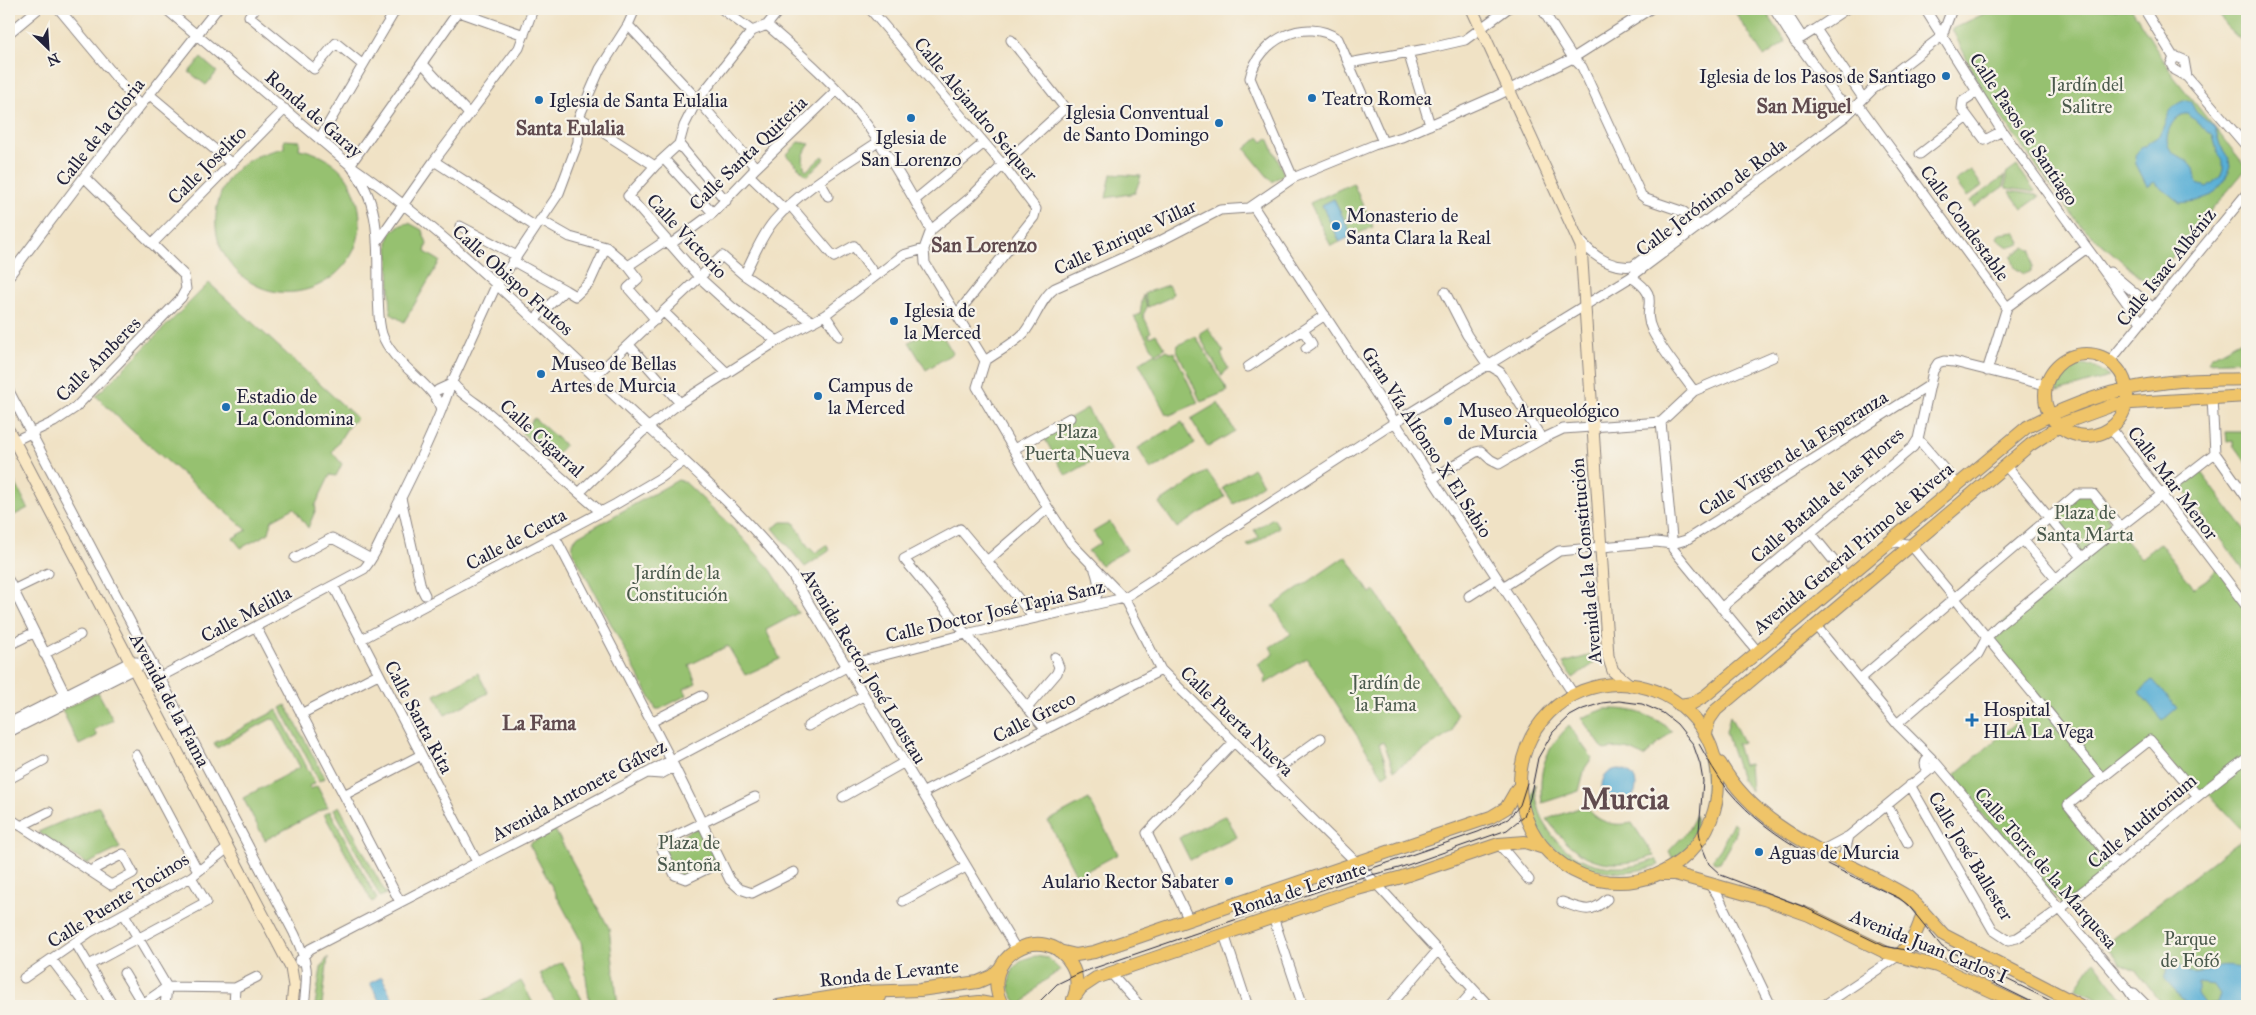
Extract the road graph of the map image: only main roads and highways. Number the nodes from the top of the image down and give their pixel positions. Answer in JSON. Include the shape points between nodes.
{"nodes":[{"id":1,"x":1472,"y":9,"type":"edge"},
{"id":2,"x":2247,"y":379,"type":"edge"},
{"id":3,"x":2127,"y":389,"type":"junction"},
{"id":4,"x":2247,"y":396,"type":"edge"},
{"id":5,"x":2126,"y":402,"type":"junction"},
{"id":6,"x":2055,"y":420,"type":"junction"},
{"id":7,"x":11,"y":436,"type":"edge"},
{"id":8,"x":1631,"y":686,"type":"junction"},
{"id":9,"x":1679,"y":705,"type":"junction"},
{"id":10,"x":1706,"y":734,"type":"junction"},
{"id":11,"x":1715,"y":755,"type":"junction"},
{"id":12,"x":1517,"y":788,"type":"junction"},
{"id":13,"x":1545,"y":849,"type":"junction"},
{"id":14,"x":1649,"y":876,"type":"junction"},
{"id":15,"x":1923,"y":911,"type":"junction"},
{"id":16,"x":1059,"y":951,"type":"junction"},
{"id":17,"x":1898,"y":956,"type":"junction"},
{"id":18,"x":1000,"y":968,"type":"junction"},
{"id":19,"x":920,"y":990,"type":"junction"},
{"id":20,"x":1071,"y":1003,"type":"edge"},
{"id":21,"x":292,"y":1006,"type":"edge"},
{"id":22,"x":778,"y":1006,"type":"edge"},
{"id":23,"x":851,"y":1006,"type":"edge"},
{"id":24,"x":942,"y":1006,"type":"edge"},
{"id":25,"x":1002,"y":1006,"type":"edge"},
{"id":26,"x":2024,"y":1006,"type":"edge"},
{"id":27,"x":2081,"y":1006,"type":"edge"}],
"edges":[{"from":1,"to":8,"type":"main road","name":"Avenida de la Constitución","via":[[1578,237],[1583,261],[1609,662],[1618,676]]},
{"from":2,"to":3,"type":"main road","via":[[2164,382]]},
{"from":3,"to":5,"type":"main road"},
{"from":3,"to":6,"type":"main road"},
{"from":3,"to":6,"type":"main road","via":[[2122,373],[2110,361],[2091,354],[2072,357],[2055,368],[2046,385],[2045,405]]},
{"from":4,"to":5,"type":"main road"},
{"from":5,"to":6,"type":"main road"},
{"from":5,"to":6,"type":"main road","via":[[2110,427],[2095,434],[2084,436],[2068,432]]},
{"from":6,"to":9,"type":"main road","name":"Avenida General Primo de Rivera","via":[[2019,432],[1701,699]]},
{"from":6,"to":10,"type":"main road","name":"Avenida General Primo de Rivera","via":[[2035,442],[1716,710],[1707,723]]},
{"from":7,"to":21,"type":"main road","name":"Avenida de la Fama","via":[[135,665],[291,968],[294,986]]},
{"from":8,"to":9,"type":"main road","via":[[1657,692]]},
{"from":8,"to":12,"type":"main road","via":[[1605,686],[1574,696],[1553,709],[1533,733],[1522,757]]},
{"from":9,"to":10,"type":"main road"},
{"from":10,"to":11,"type":"main road"},
{"from":11,"to":14,"type":"main road","via":[[1720,793],[1708,833],[1682,861]]},
{"from":11,"to":15,"type":"main road","name":"Avenida Juan Carlos I","via":[[1731,781],[1756,808],[1785,831],[1907,896]]},
{"from":12,"to":13,"type":"main road","via":[[1524,820]]},
{"from":12,"to":16,"type":"main road","name":"Ronda de Levante","via":[[1506,808],[1496,815],[1087,954]]},
{"from":13,"to":14,"type":"main road","via":[[1567,866],[1596,877],[1617,880]]},
{"from":13,"to":20,"type":"main road","name":"Ronda de Levante","via":[[1525,842],[1499,844],[1377,883],[1110,972],[1081,988]]},
{"from":14,"to":17,"type":"main road","name":"Avenida Juan Carlos I","via":[[1671,874],[1767,900],[1810,915]]},
{"from":15,"to":17,"type":"main road","via":[[1910,944]]},
{"from":15,"to":27,"type":"main road","name":"Avenida Juan Carlos I","via":[[1944,935]]},
{"from":16,"to":18,"type":"main road","name":"Ronda de Levante","via":[[1036,944],[1016,949]]},
{"from":16,"to":20,"type":"main road","via":[[1070,962],[1075,974],[1076,990]]},
{"from":17,"to":26,"type":"main road","name":"Avenida Juan Carlos I","via":[[1937,966]]},
{"from":18,"to":19,"type":"main road","name":"Ronda de Levante","via":[[983,981]]},
{"from":18,"to":25,"type":"main road","via":[[996,986]]},
{"from":19,"to":22,"type":"main road","name":"Ronda de Levante","via":[[864,992]]},
{"from":19,"to":23,"type":"main road","via":[[877,997]]},
{"from":24,"to":25,"type":"main road","name":"Ronda de Levante","via":[[979,1002]]}]}
